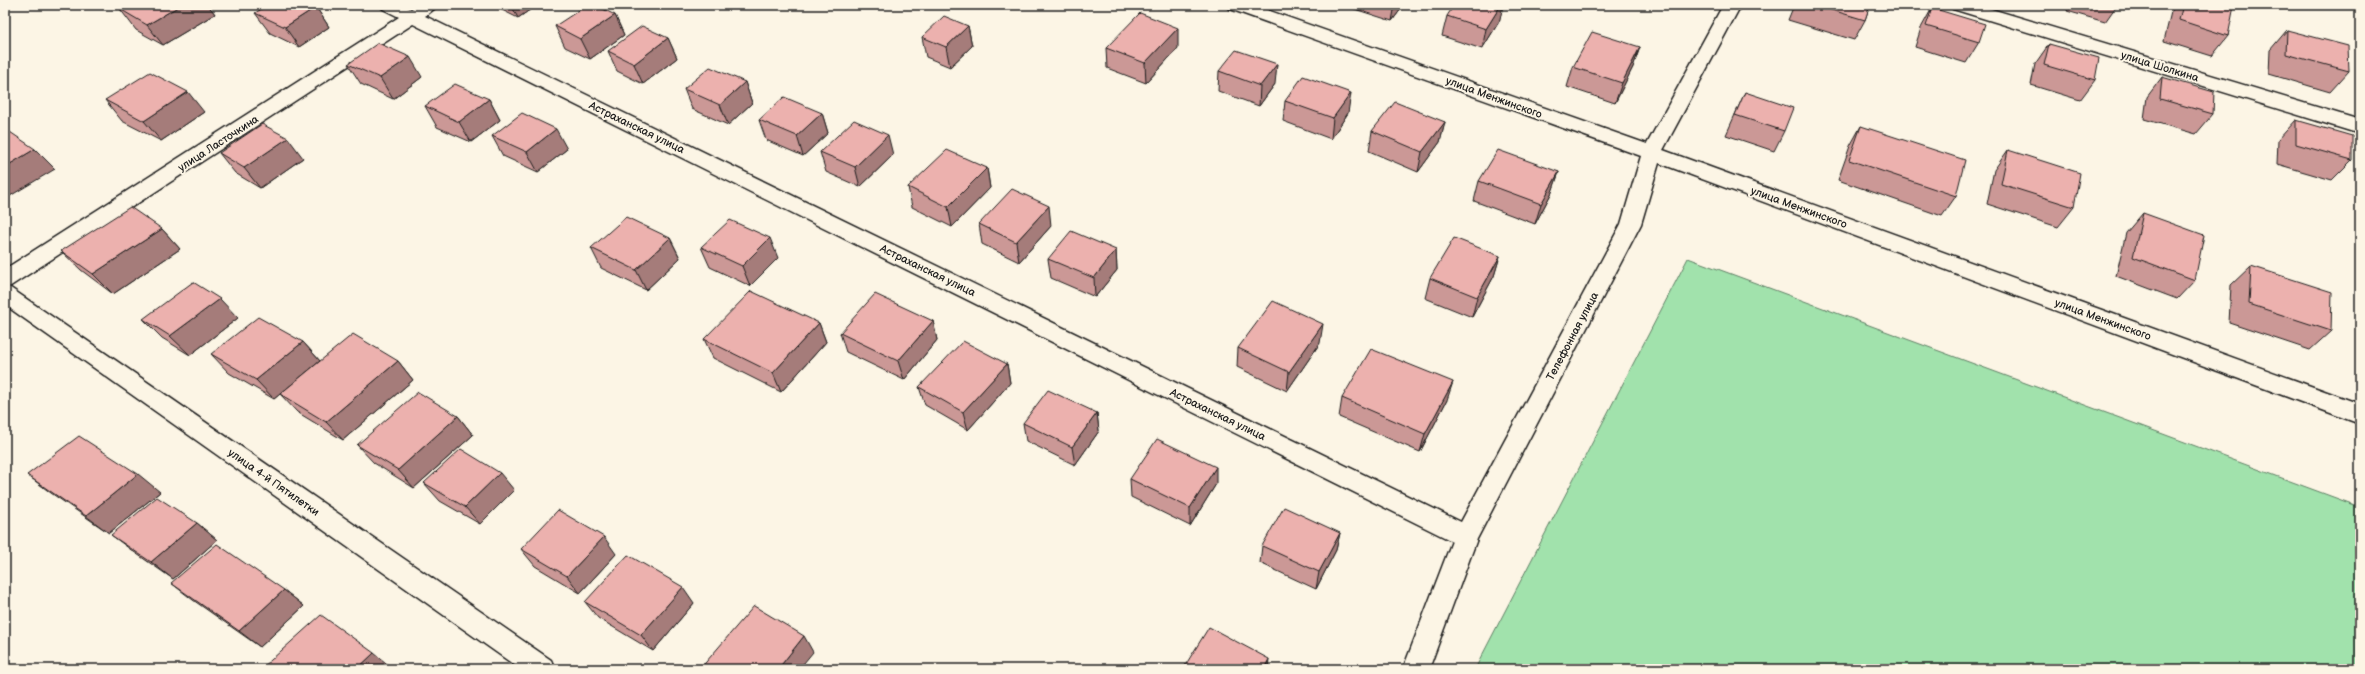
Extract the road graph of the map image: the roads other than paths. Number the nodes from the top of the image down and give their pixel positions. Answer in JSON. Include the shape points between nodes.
{"nodes":[{"id":1,"x":389,"y":5,"type":"edge"},
{"id":2,"x":430,"y":5,"type":"edge"},
{"id":3,"x":1236,"y":5,"type":"edge"},
{"id":4,"x":1732,"y":5,"type":"edge"},
{"id":5,"x":1960,"y":5,"type":"edge"},
{"id":6,"x":413,"y":17,"type":"junction"},
{"id":7,"x":2360,"y":127,"type":"edge"},
{"id":8,"x":1652,"y":153,"type":"junction"},
{"id":9,"x":5,"y":280,"type":"edge"},
{"id":10,"x":5,"y":294,"type":"edge"},
{"id":11,"x":2360,"y":414,"type":"edge"},
{"id":12,"x":1466,"y":536,"type":"junction"},
{"id":13,"x":542,"y":669,"type":"edge"},
{"id":14,"x":1416,"y":669,"type":"edge"}],
"edges":[{"from":1,"to":6,"type":"street","name":"Астраханская улица"},
{"from":2,"to":6,"type":"street","name":"улица Ласточкина"},
{"from":3,"to":8,"type":"street","name":"улица Менжинского"},
{"from":4,"to":8,"type":"street","name":"Телефонная улица"},
{"from":5,"to":7,"type":"street","name":"улица Шолкина"},
{"from":6,"to":9,"type":"street","name":"улица Ласточкина"},
{"from":6,"to":12,"type":"street","name":"Астраханская улица"},
{"from":8,"to":11,"type":"street","name":"улица Менжинского"},
{"from":8,"to":12,"type":"street","name":"Телефонная улица","via":[[1631,224]]},
{"from":10,"to":13,"type":"street","name":"улица 4-й Пятилетки"},
{"from":12,"to":14,"type":"street","name":"Телефонная улица"}]}
